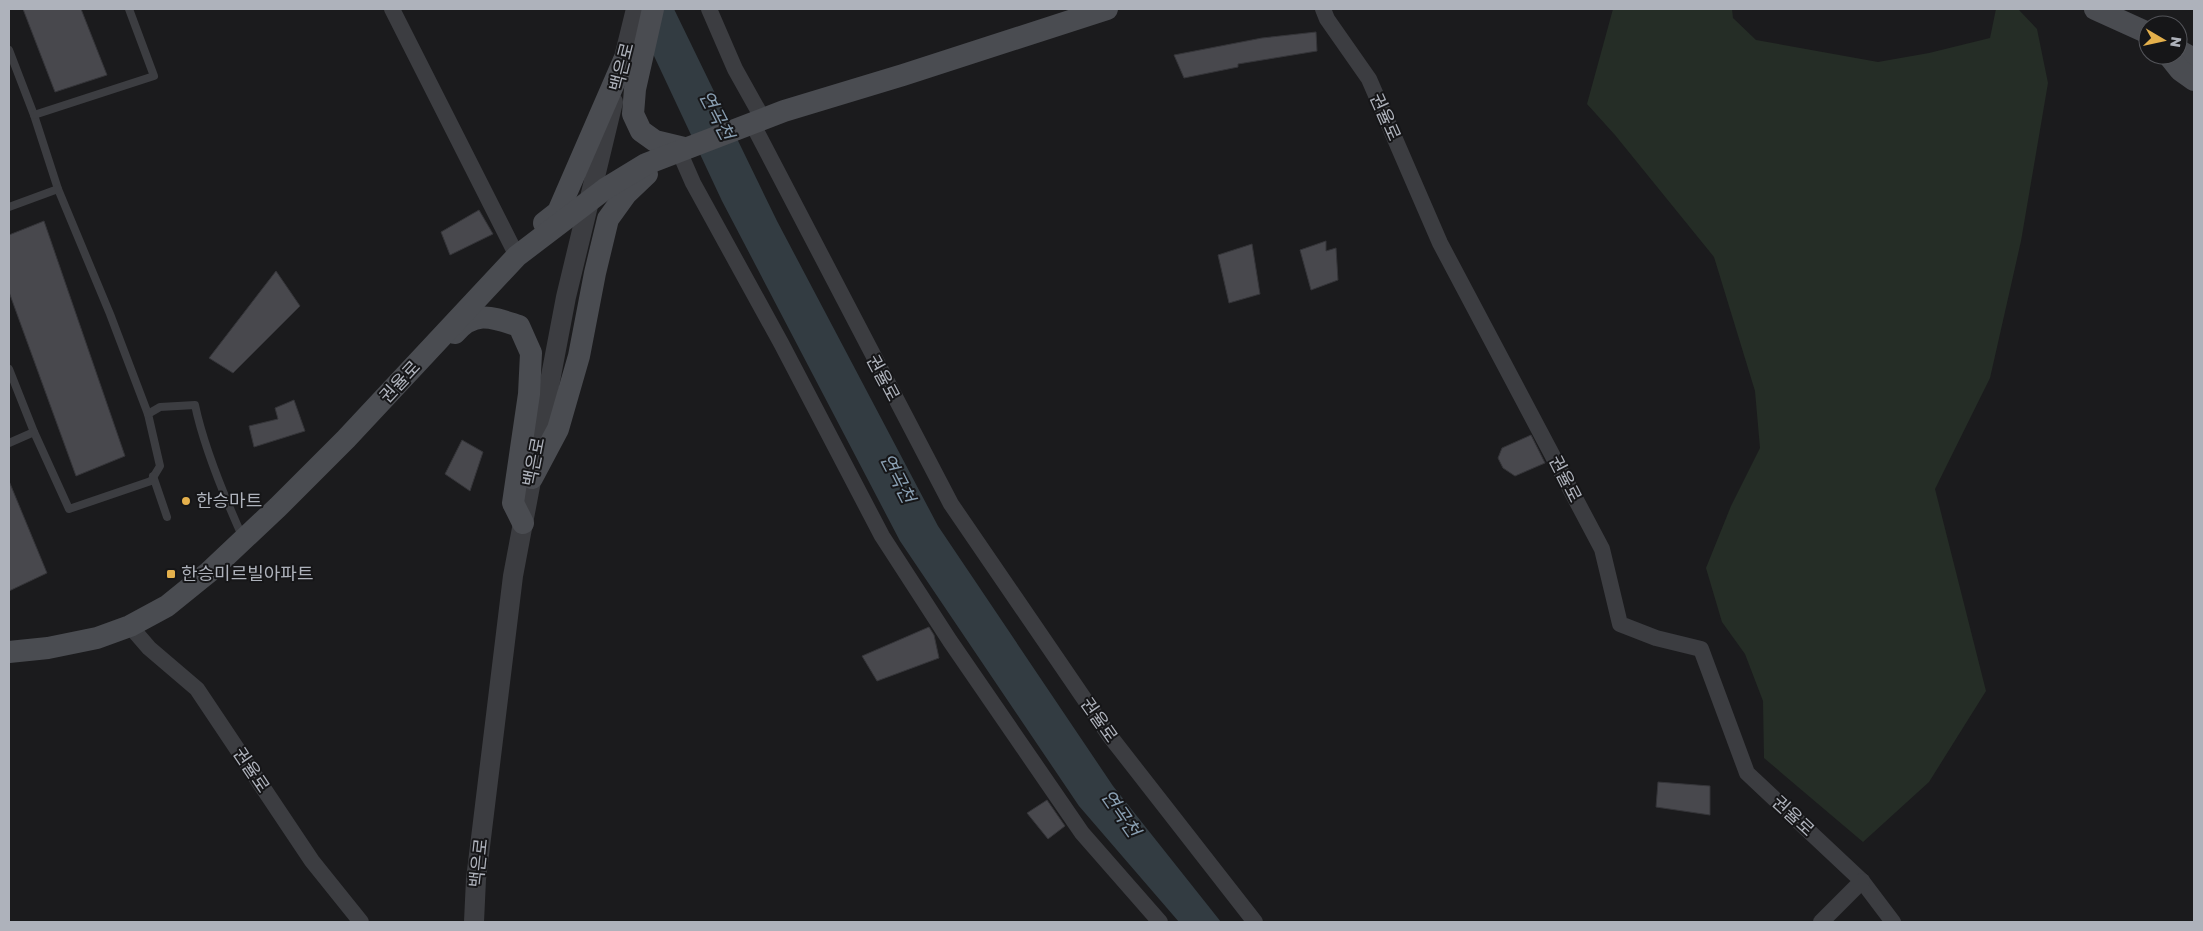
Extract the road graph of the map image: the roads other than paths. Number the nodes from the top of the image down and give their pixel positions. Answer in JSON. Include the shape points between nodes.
{"nodes":[{"id":1,"x":129,"y":9,"type":"edge"},
{"id":2,"x":392,"y":9,"type":"edge"},
{"id":3,"x":636,"y":9,"type":"edge"},
{"id":4,"x":653,"y":9,"type":"edge"},
{"id":5,"x":709,"y":9,"type":"edge"},
{"id":6,"x":1107,"y":9,"type":"edge"},
{"id":7,"x":1323,"y":9,"type":"edge"},
{"id":8,"x":2096,"y":9,"type":"edge"},
{"id":9,"x":1083,"y":12,"type":"edge"},
{"id":10,"x":2138,"y":29,"type":"edge"},
{"id":11,"x":9,"y":50,"type":"edge"},
{"id":12,"x":633,"y":60,"type":"junction"},
{"id":13,"x":2176,"y":65,"type":"edge"},
{"id":14,"x":2194,"y":80,"type":"edge"},
{"id":15,"x":34,"y":115,"type":"junction"},
{"id":16,"x":757,"y":121,"type":"junction"},
{"id":17,"x":679,"y":151,"type":"junction"},
{"id":18,"x":58,"y":189,"type":"junction"},
{"id":19,"x":587,"y":203,"type":"junction"},
{"id":20,"x":9,"y":207,"type":"edge"},
{"id":21,"x":515,"y":252,"type":"junction"},
{"id":22,"x":9,"y":369,"type":"edge"},
{"id":23,"x":374,"y":409,"type":"junction"},
{"id":24,"x":148,"y":414,"type":"junction"},
{"id":25,"x":34,"y":432,"type":"junction"},
{"id":26,"x":9,"y":443,"type":"edge"},
{"id":27,"x":153,"y":476,"type":"junction"},
{"id":28,"x":532,"y":478,"type":"junction"},
{"id":29,"x":167,"y":517,"type":"dead end"},
{"id":30,"x":522,"y":522,"type":"junction"},
{"id":31,"x":244,"y":540,"type":"junction"},
{"id":32,"x":130,"y":626,"type":"junction"},
{"id":33,"x":9,"y":652,"type":"edge"},
{"id":34,"x":1862,"y":881,"type":"junction"},
{"id":35,"x":361,"y":922,"type":"edge"},
{"id":36,"x":474,"y":922,"type":"edge"},
{"id":37,"x":1160,"y":922,"type":"edge"},
{"id":38,"x":1255,"y":922,"type":"edge"},
{"id":39,"x":1821,"y":922,"type":"edge"},
{"id":40,"x":1893,"y":922,"type":"edge"}],
"edges":[{"from":1,"to":15,"type":"lane","via":[[154,76]]},
{"from":2,"to":21,"type":"street"},
{"from":3,"to":12,"type":"street","name":"백은로","via":[[630,34]]},
{"from":4,"to":12,"type":"main road"},
{"from":5,"to":16,"type":"street","name":"권율로"},
{"from":6,"to":9,"type":"main road"},
{"from":7,"to":34,"type":"street","name":"권율로","via":[[1369,79],[1440,243],[1602,549],[1620,624],[1656,638],[1701,649],[1747,772]]},
{"from":8,"to":10,"type":"main road"},
{"from":9,"to":16,"type":"main road"},
{"from":11,"to":15,"type":"lane"},
{"from":12,"to":17,"type":"main road","via":[[633,114],[641,132]]},
{"from":12,"to":19,"type":"street","name":"백은로"},
{"from":12,"to":21,"type":"main road","via":[[558,212]]},
{"from":13,"to":14,"type":"main road"},
{"from":15,"to":18,"type":"lane"},
{"from":16,"to":17,"type":"main road","name":"권율로"},
{"from":16,"to":38,"type":"street","name":"권율로","via":[[811,239],[951,504],[1109,736]]},
{"from":17,"to":19,"type":"main road","name":"권율로","via":[[646,164]]},
{"from":17,"to":28,"type":"main road","via":[[626,194],[608,219],[579,356],[558,429]]},
{"from":17,"to":37,"type":"street","via":[[693,183],[882,536],[950,642],[1082,833]]},
{"from":18,"to":20,"type":"lane"},
{"from":18,"to":24,"type":"lane"},
{"from":19,"to":21,"type":"main road","name":"권율로"},
{"from":19,"to":28,"type":"street","name":"백은로"},
{"from":21,"to":23,"type":"main road","name":"권율로"},
{"from":22,"to":25,"type":"lane"},
{"from":23,"to":30,"type":"main road","via":[[438,353],[461,326],[476,317],[489,317],[519,326],[531,353],[529,394],[513,503]]},
{"from":23,"to":31,"type":"main road","name":"권율로"},
{"from":24,"to":27,"type":"lane","via":[[160,466]]},
{"from":24,"to":31,"type":"lane","via":[[160,407],[195,405],[199,425]]},
{"from":25,"to":26,"type":"lane"},
{"from":25,"to":27,"type":"lane","via":[[69,509],[150,481]]},
{"from":27,"to":29,"type":"lane"},
{"from":28,"to":30,"type":"street","name":"백은로"},
{"from":30,"to":36,"type":"street","name":"백은로","via":[[476,879]]},
{"from":31,"to":32,"type":"main road","name":"권율로","via":[[167,606]]},
{"from":32,"to":33,"type":"main road","name":"권율로","via":[[97,638]]},
{"from":32,"to":35,"type":"street","name":"권율로","via":[[149,648],[197,689],[312,861]]},
{"from":34,"to":39,"type":"street"},
{"from":34,"to":40,"type":"street","name":"권율로"}]}
